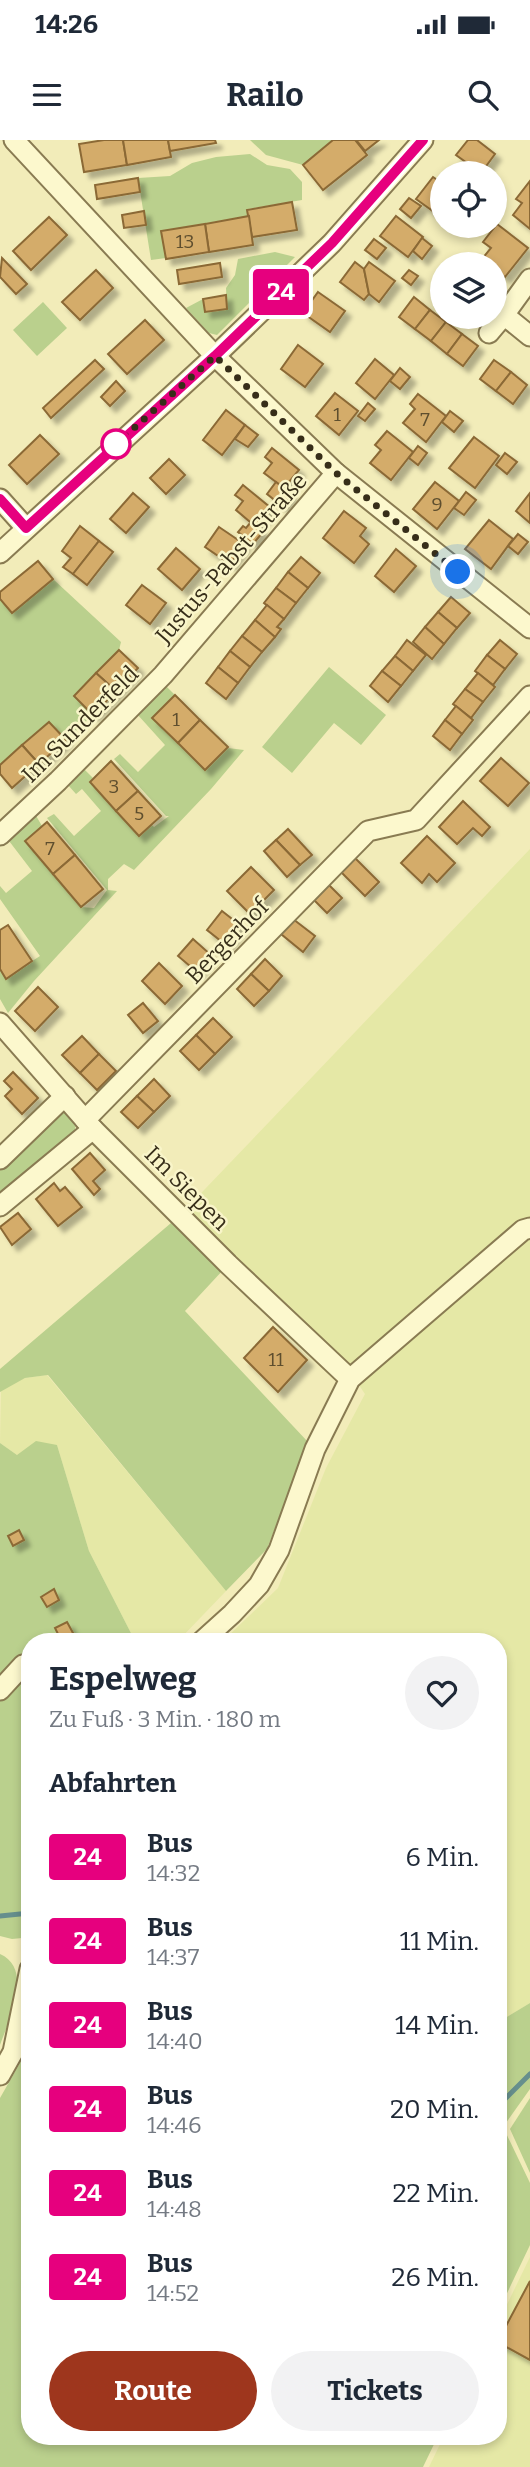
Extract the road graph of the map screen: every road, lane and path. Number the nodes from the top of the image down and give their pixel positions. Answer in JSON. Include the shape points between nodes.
{"nodes":[{"id":1,"x":13,"y":140,"type":"edge"},
{"id":2,"x":424,"y":140,"type":"edge"},
{"id":3,"x":530,"y":279,"type":"edge"},
{"id":4,"x":507,"y":311,"type":"edge"},
{"id":5,"x":507,"y":317,"type":"edge"},
{"id":6,"x":492,"y":329,"type":"edge"},
{"id":7,"x":489,"y":333,"type":"dead end"},
{"id":8,"x":530,"y":336,"type":"edge"},
{"id":9,"x":215,"y":356,"type":"junction"},
{"id":10,"x":336,"y":473,"type":"junction"},
{"id":11,"x":0,"y":499,"type":"edge"},
{"id":12,"x":26,"y":528,"type":"junction"},
{"id":13,"x":0,"y":553,"type":"edge"},
{"id":14,"x":530,"y":628,"type":"edge"},
{"id":15,"x":163,"y":675,"type":"joint"},
{"id":16,"x":530,"y":696,"type":"edge"},
{"id":17,"x":0,"y":835,"type":"edge"},
{"id":18,"x":0,"y":1023,"type":"edge"},
{"id":19,"x":65,"y":1096,"type":"junction"},
{"id":20,"x":89,"y":1124,"type":"junction"},
{"id":21,"x":0,"y":1159,"type":"edge"},
{"id":22,"x":0,"y":1206,"type":"edge"},
{"id":23,"x":530,"y":1227,"type":"edge"},
{"id":24,"x":350,"y":1379,"type":"junction"},
{"id":25,"x":211,"y":1633,"type":"edge"},
{"id":26,"x":21,"y":1667,"type":"edge"},
{"id":27,"x":0,"y":1690,"type":"edge"},
{"id":28,"x":21,"y":2013,"type":"edge"},
{"id":29,"x":0,"y":2075,"type":"edge"}],
"edges":[{"from":1,"to":9,"type":"street","name":"Justus-Pabst-Straße"},
{"from":2,"to":9,"type":"street","via":[[332,243]]},
{"from":3,"to":4,"type":"street"},
{"from":5,"to":8,"type":"street"},
{"from":6,"to":7,"type":"street"},
{"from":9,"to":10,"type":"street","name":"Justus-Pabst-Straße"},
{"from":9,"to":12,"type":"street"},
{"from":10,"to":14,"type":"street","name":"Justus-Pabst-Straße"},
{"from":10,"to":15,"type":"street","name":"Justus-Pabst-Straße"},
{"from":11,"to":12,"type":"street"},
{"from":12,"to":13,"type":"street"},
{"from":15,"to":17,"type":"street","name":"Im Sunderfeld"},
{"from":16,"to":20,"type":"street","name":"Bergerhof","via":[[416,820],[368,831]]},
{"from":18,"to":19,"type":"street","name":"Im Siepen"},
{"from":19,"to":20,"type":"street","name":"Im Siepen"},
{"from":19,"to":21,"type":"street"},
{"from":20,"to":22,"type":"street","name":"Bergerhof"},
{"from":20,"to":24,"type":"street","name":"Im Siepen"},
{"from":23,"to":24,"type":"street"},
{"from":24,"to":25,"type":"street","via":[[315,1449],[279,1550],[259,1585]]},
{"from":26,"to":27,"type":"street"},
{"from":28,"to":29,"type":"street","via":[[13,2052]]}]}
